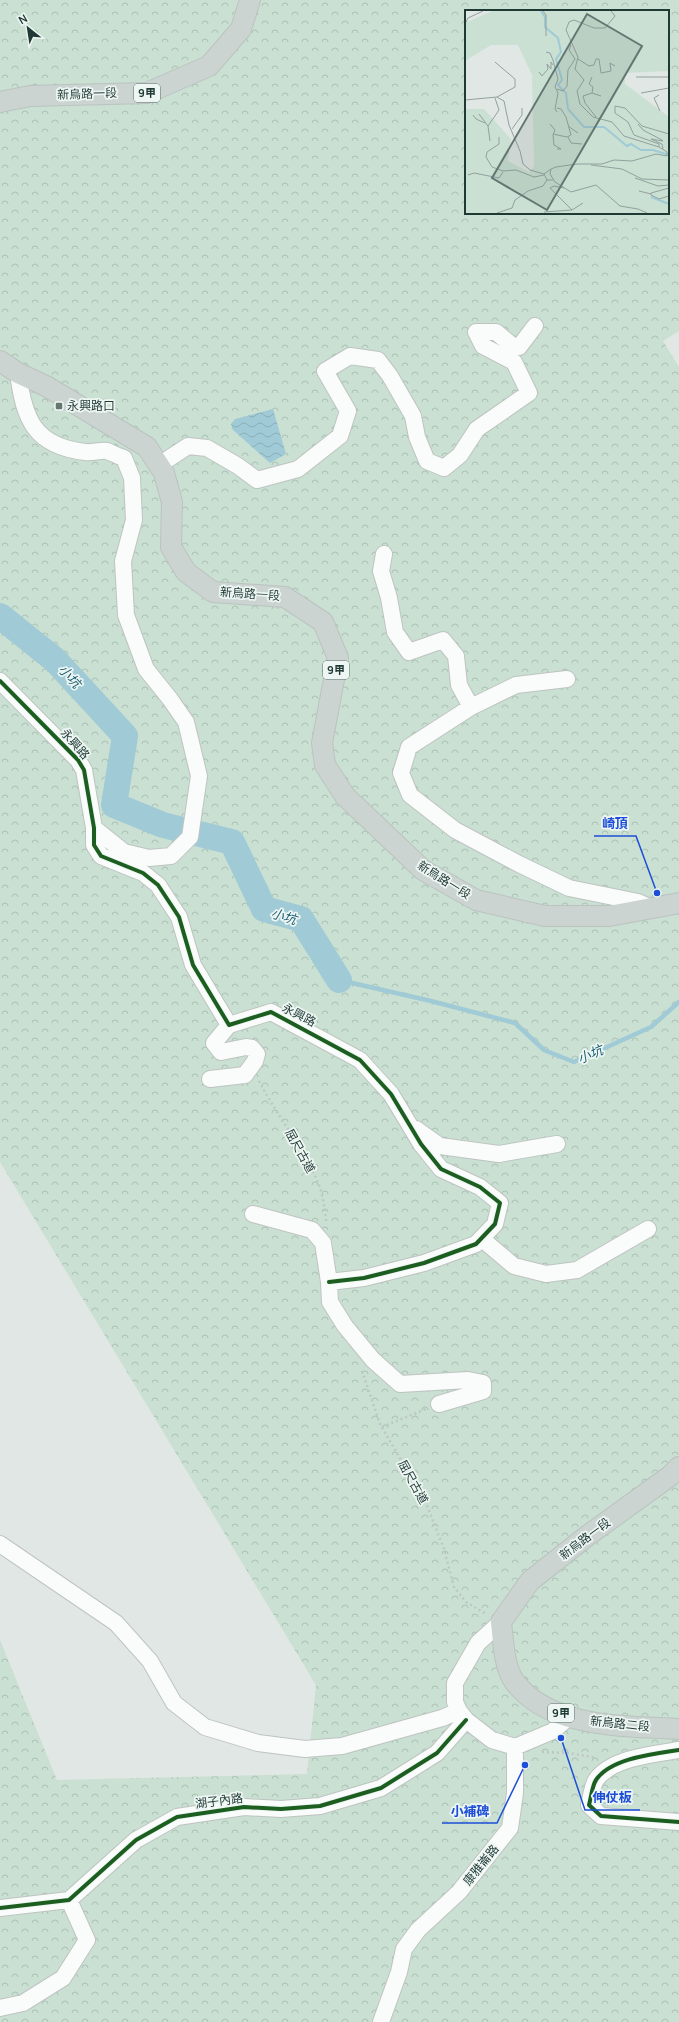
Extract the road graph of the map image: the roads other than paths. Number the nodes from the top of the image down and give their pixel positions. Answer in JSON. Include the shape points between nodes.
{"nodes":[{"id":1,"x":250,"y":0,"type":"edge"},
{"id":2,"x":0,"y":102,"type":"edge"},
{"id":3,"x":535,"y":326,"type":"dead end"},
{"id":4,"x":0,"y":361,"type":"edge"},
{"id":5,"x":18,"y":373,"type":"junction"},
{"id":6,"x":159,"y":465,"type":"junction"},
{"id":7,"x":384,"y":554,"type":"dead end"},
{"id":8,"x":567,"y":679,"type":"dead end"},
{"id":9,"x":1,"y":683,"type":"edge"},
{"id":10,"x":471,"y":707,"type":"junction"},
{"id":11,"x":94,"y":828,"type":"junction"},
{"id":12,"x":679,"y":902,"type":"edge"},
{"id":13,"x":651,"y":908,"type":"junction"},
{"id":14,"x":229,"y":1025,"type":"junction"},
{"id":15,"x":210,"y":1079,"type":"dead end"},
{"id":16,"x":410,"y":1124,"type":"junction"},
{"id":17,"x":557,"y":1144,"type":"dead end"},
{"id":18,"x":253,"y":1214,"type":"dead end"},
{"id":19,"x":648,"y":1229,"type":"dead end"},
{"id":20,"x":482,"y":1239,"type":"junction"},
{"id":21,"x":329,"y":1282,"type":"junction"},
{"id":22,"x":439,"y":1404,"type":"road end"},
{"id":23,"x":679,"y":1467,"type":"edge"},
{"id":24,"x":0,"y":1544,"type":"edge"},
{"id":25,"x":501,"y":1622,"type":"junction"},
{"id":26,"x":463,"y":1716,"type":"junction"},
{"id":27,"x":569,"y":1717,"type":"junction"},
{"id":28,"x":679,"y":1729,"type":"edge"},
{"id":29,"x":515,"y":1747,"type":"junction"},
{"id":30,"x":679,"y":1750,"type":"edge"},
{"id":31,"x":679,"y":1822,"type":"edge"},
{"id":32,"x":69,"y":1900,"type":"junction"},
{"id":33,"x":0,"y":1908,"type":"edge"},
{"id":34,"x":0,"y":2008,"type":"edge"},
{"id":35,"x":381,"y":2022,"type":"edge"}],
"edges":[{"from":1,"to":2,"type":"main road","name":"新烏路一段","number":"9甲","via":[[241,29],[209,66],[147,93],[30,96]]},
{"from":3,"to":6,"type":"street","via":[[519,347],[514,347],[496,332],[476,332],[483,346],[514,362],[530,393],[477,429],[460,455],[444,468],[427,461],[417,437],[413,416],[378,360],[350,356],[325,371],[348,411],[340,436],[298,469],[257,480],[207,448],[188,446]]},
{"from":4,"to":5,"type":"main road","name":"新烏路一段","number":"9甲"},
{"from":5,"to":6,"type":"main road","name":"新烏路一段","number":"9甲","via":[[46,386],[147,447]]},
{"from":5,"to":11,"type":"street","via":[[22,399],[31,425],[52,444],[86,452],[106,451],[124,458],[132,478],[134,520],[122,561],[126,615],[146,669],[186,722],[199,776],[190,837],[171,856],[149,858],[124,852]]},
{"from":6,"to":13,"type":"main road","name":"新烏路一段","number":"9甲","via":[[164,473],[172,502],[171,547],[186,572],[213,592],[285,597],[323,622],[338,658],[322,743],[325,765],[345,796],[423,870],[476,900],[545,916],[609,916]]},
{"from":7,"to":10,"type":"street","via":[[381,571],[395,632],[409,652],[443,640],[456,656],[459,685]]},
{"from":8,"to":10,"type":"street","via":[[516,685]]},
{"from":9,"to":11,"type":"street","name":"永興路","via":[[78,760],[84,770]]},
{"from":10,"to":13,"type":"street","via":[[409,747],[401,774],[410,796],[456,830],[569,888],[638,902]]},
{"from":11,"to":14,"type":"street","name":"永興路","via":[[94,845],[101,856],[143,873],[158,885],[179,917],[193,965]]},
{"from":12,"to":13,"type":"main road","name":"新烏路一段","number":"9甲"},
{"from":14,"to":15,"type":"street","via":[[214,1043],[221,1052],[246,1047],[252,1048],[257,1054],[252,1067],[245,1075]]},
{"from":14,"to":16,"type":"street","name":"永興路","via":[[271,1012],[302,1028],[360,1060],[391,1094]]},
{"from":16,"to":17,"type":"street","via":[[440,1146],[499,1154]]},
{"from":16,"to":20,"type":"street","name":"永興路","via":[[421,1144],[441,1168],[480,1187],[500,1203],[495,1224]]},
{"from":18,"to":21,"type":"street","via":[[312,1230],[323,1243]]},
{"from":19,"to":20,"type":"street","via":[[577,1270],[546,1274],[514,1266]]},
{"from":20,"to":21,"type":"street","name":"永興路","via":[[476,1244],[424,1263],[364,1278]]},
{"from":21,"to":22,"type":"street","via":[[330,1302],[345,1326],[374,1360],[400,1384],[468,1380],[483,1383],[483,1391]]},
{"from":23,"to":25,"type":"main road","name":"新烏路一段","via":[[530,1581]]},
{"from":24,"to":26,"type":"street","via":[[116,1623],[150,1660],[174,1704],[205,1727],[258,1744],[305,1749],[342,1746],[442,1718]]},
{"from":25,"to":26,"type":"street","via":[[478,1643],[455,1683],[456,1702]]},
{"from":25,"to":27,"type":"main road","name":"新烏路二段","number":"9甲","via":[[505,1657],[513,1680],[534,1701]]},
{"from":26,"to":29,"type":"street","via":[[492,1740]]},
{"from":26,"to":32,"type":"street","name":"湖子內路","via":[[437,1753],[381,1788],[320,1806],[281,1809],[244,1807],[177,1817],[136,1840]]},
{"from":27,"to":28,"type":"main road","name":"新烏路二段","number":"9甲","via":[[607,1725]]},
{"from":27,"to":29,"type":"street","via":[[552,1731]]},
{"from":29,"to":35,"type":"street","name":"康雅崙路","via":[[515,1793],[510,1828],[460,1892],[418,1930],[404,1949],[399,1972]]},
{"from":30,"to":31,"type":"street","via":[[617,1762],[596,1780],[589,1805],[601,1816]]},
{"from":32,"to":33,"type":"street"},
{"from":32,"to":34,"type":"street","via":[[87,1940],[63,1978],[23,2003]]}]}
